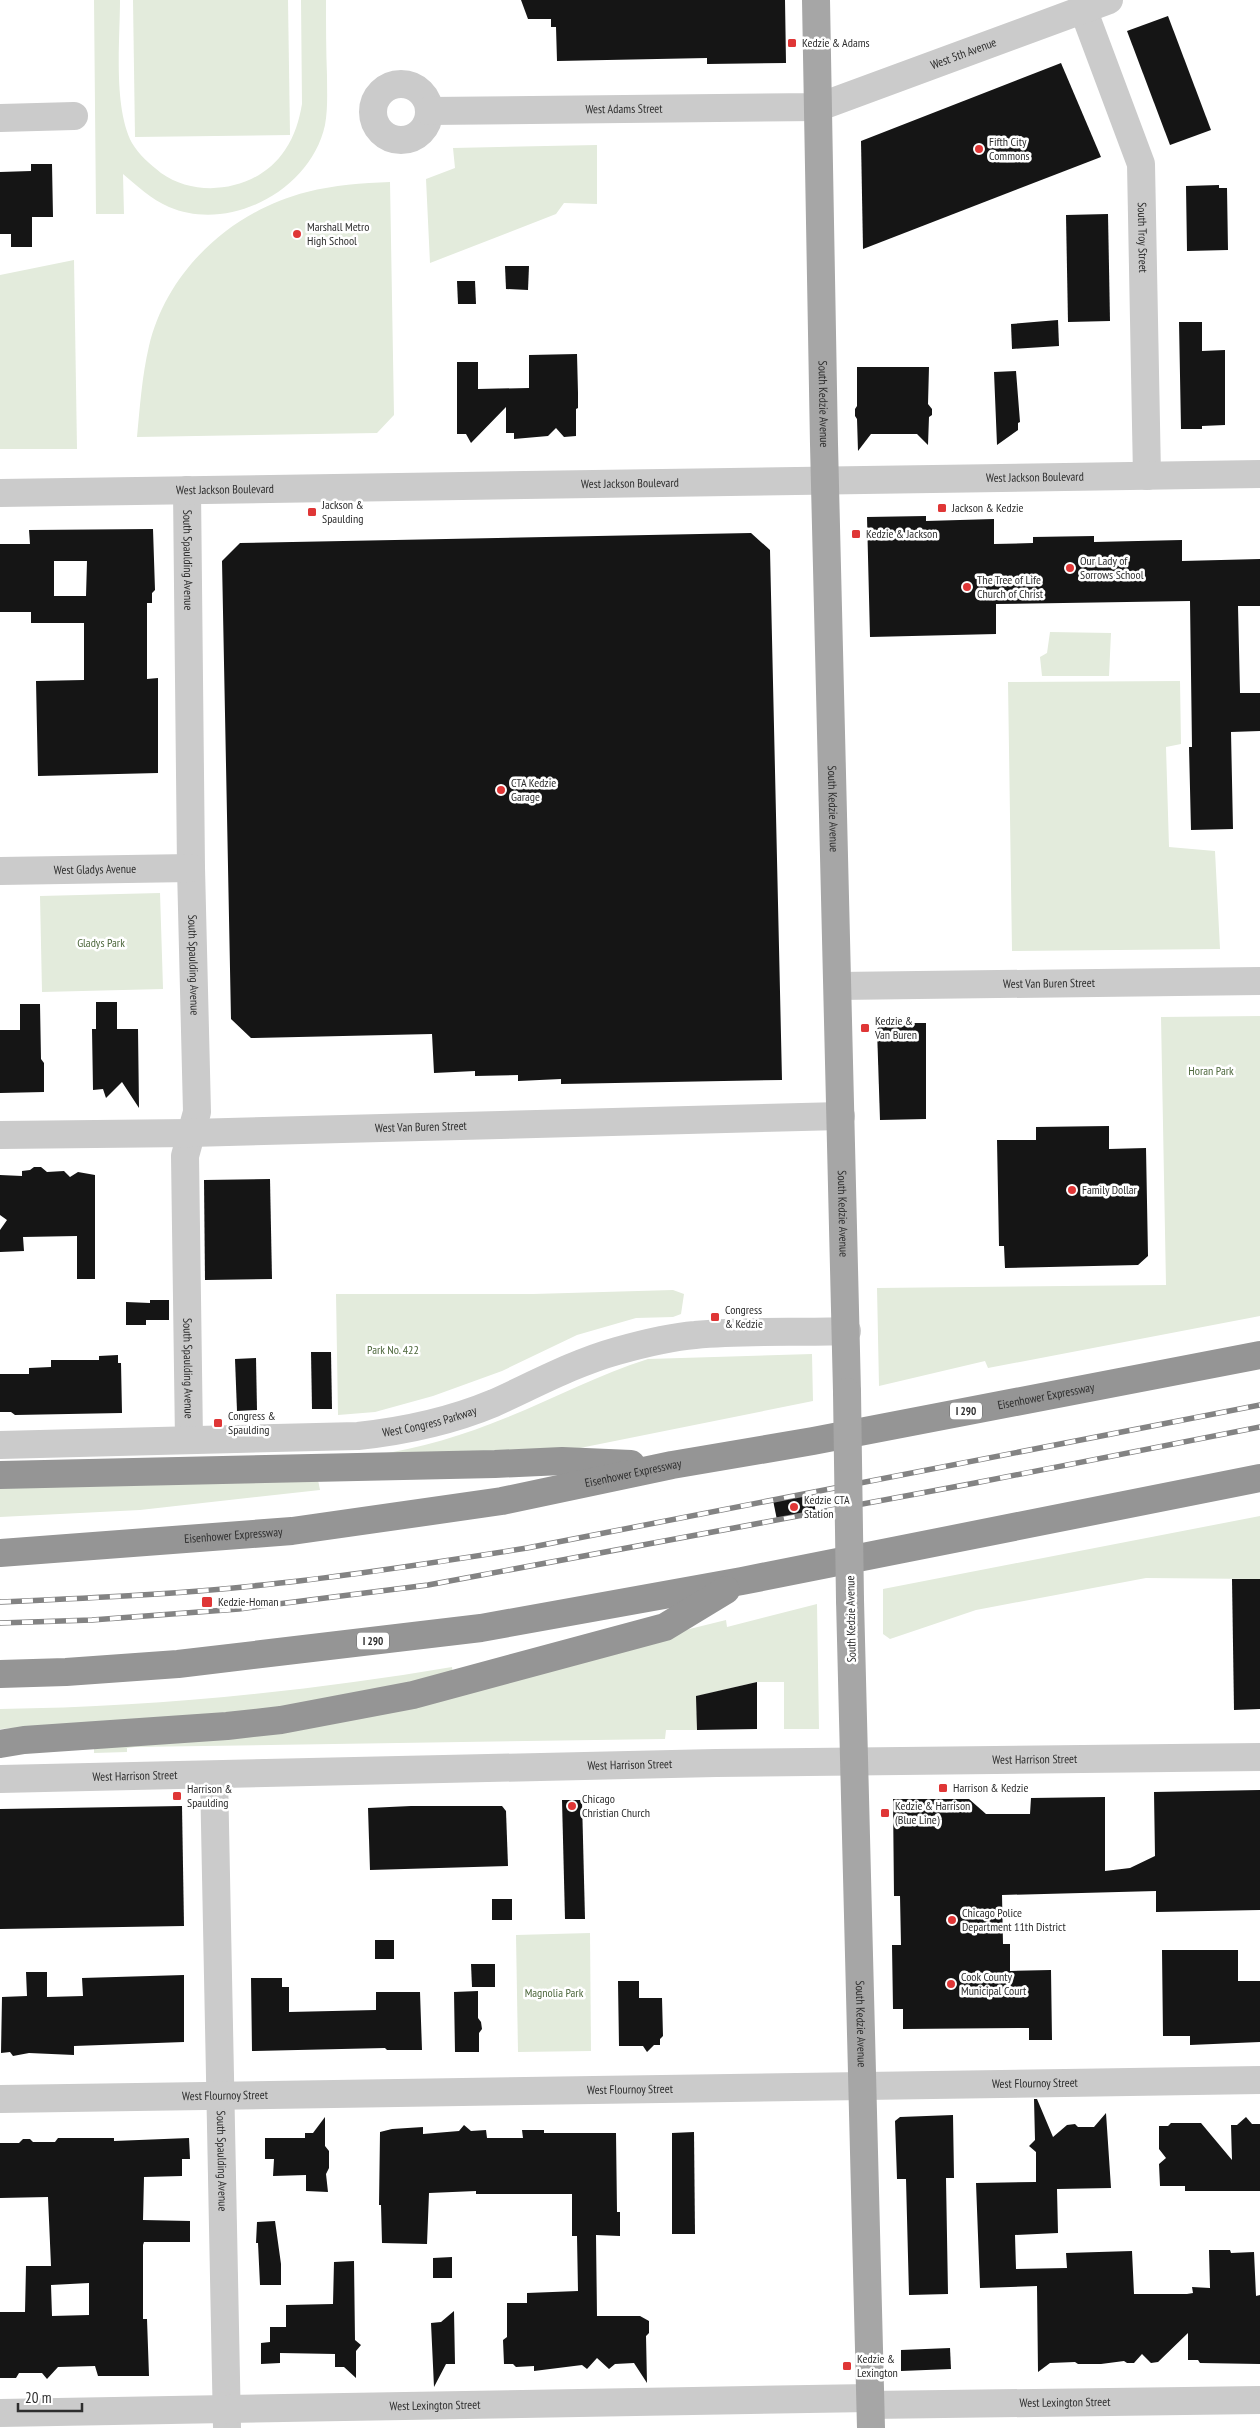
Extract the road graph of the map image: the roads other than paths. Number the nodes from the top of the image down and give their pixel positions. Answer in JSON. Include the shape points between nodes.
{"nodes":[{"id":1,"x":816,"y":0,"type":"edge"},
{"id":2,"x":1109,"y":0,"type":"edge"},
{"id":3,"x":1083,"y":9,"type":"junction"},
{"id":4,"x":819,"y":108,"type":"junction"},
{"id":5,"x":429,"y":111,"type":"dead end"},
{"id":6,"x":74,"y":116,"type":"dead end"},
{"id":7,"x":0,"y":118,"type":"edge"},
{"id":8,"x":1260,"y":474,"type":"edge"},
{"id":9,"x":1147,"y":476,"type":"junction"},
{"id":10,"x":825,"y":481,"type":"junction"},
{"id":11,"x":187,"y":490,"type":"junction"},
{"id":12,"x":0,"y":493,"type":"edge"},
{"id":13,"x":191,"y":868,"type":"junction"},
{"id":14,"x":0,"y":871,"type":"edge"},
{"id":15,"x":1260,"y":981,"type":"edge"},
{"id":16,"x":838,"y":986,"type":"junction"},
{"id":17,"x":841,"y":1116,"type":"junction"},
{"id":18,"x":191,"y":1133,"type":"junction"},
{"id":19,"x":0,"y":1135,"type":"edge"},
{"id":20,"x":847,"y":1331,"type":"junction"},
{"id":21,"x":1260,"y":1354,"type":"edge"},
{"id":22,"x":189,"y":1440,"type":"junction"},
{"id":23,"x":0,"y":1445,"type":"edge"},
{"id":24,"x":672,"y":1465,"type":"junction"},
{"id":25,"x":0,"y":1475,"type":"edge"},
{"id":26,"x":1260,"y":1478,"type":"edge"},
{"id":27,"x":0,"y":1553,"type":"edge"},
{"id":28,"x":742,"y":1581,"type":"junction"},
{"id":29,"x":0,"y":1674,"type":"edge"},
{"id":30,"x":0,"y":1744,"type":"edge"},
{"id":31,"x":1260,"y":1757,"type":"edge"},
{"id":32,"x":853,"y":1763,"type":"junction"},
{"id":33,"x":214,"y":1775,"type":"junction"},
{"id":34,"x":0,"y":1779,"type":"edge"},
{"id":35,"x":1260,"y":2080,"type":"edge"},
{"id":36,"x":862,"y":2086,"type":"junction"},
{"id":37,"x":220,"y":2095,"type":"junction"},
{"id":38,"x":0,"y":2098,"type":"edge"},
{"id":39,"x":1260,"y":2400,"type":"edge"},
{"id":40,"x":870,"y":2411,"type":"edge"},
{"id":41,"x":0,"y":2414,"type":"edge"},
{"id":42,"x":227,"y":2419,"type":"edge"}],
"edges":[{"from":1,"to":4,"type":"main road","name":"South Kedzie Avenue"},
{"from":2,"to":3,"type":"street","name":"West 5th Avenue"},
{"from":3,"to":4,"type":"street","name":"West 5th Avenue"},
{"from":3,"to":9,"type":"street","name":"South Troy Street","via":[[1140,164]]},
{"from":4,"to":5,"type":"street","name":"West Adams Street"},
{"from":4,"to":10,"type":"main road","name":"South Kedzie Avenue"},
{"from":6,"to":7,"type":"street"},
{"from":8,"to":9,"type":"street","name":"West Jackson Boulevard"},
{"from":9,"to":10,"type":"street","name":"West Jackson Boulevard"},
{"from":10,"to":11,"type":"street","name":"West Jackson Boulevard"},
{"from":10,"to":16,"type":"main road","name":"South Kedzie Avenue"},
{"from":11,"to":12,"type":"street","name":"West Jackson Boulevard"},
{"from":11,"to":13,"type":"street","name":"South Spaulding Avenue"},
{"from":13,"to":14,"type":"street","name":"West Gladys Avenue"},
{"from":13,"to":18,"type":"street","name":"South Spaulding Avenue","via":[[196,1112]]},
{"from":15,"to":16,"type":"street","name":"West Van Buren Street"},
{"from":16,"to":17,"type":"main road","name":"South Kedzie Avenue"},
{"from":17,"to":18,"type":"street","name":"West Van Buren Street"},
{"from":17,"to":20,"type":"main road","name":"South Kedzie Avenue"},
{"from":18,"to":19,"type":"street","name":"West Van Buren Street"},
{"from":18,"to":22,"type":"street","name":"South Spaulding Avenue","via":[[185,1156]]},
{"from":20,"to":22,"type":"street","name":"West Congress Parkway","via":[[717,1333],[656,1341],[583,1363],[492,1403],[393,1432],[358,1436]]},
{"from":20,"to":32,"type":"main road","name":"South Kedzie Avenue","bridge":true},
{"from":21,"to":24,"type":"highway","name":"Eisenhower Expressway","number":"I 290","via":[[813,1441]]},
{"from":22,"to":23,"type":"street","name":"West Congress Parkway"},
{"from":24,"to":25,"type":"highway","via":[[562,1461]]},
{"from":24,"to":27,"type":"highway","name":"Eisenhower Expressway","number":"I 290","via":[[502,1501],[292,1531]]},
{"from":26,"to":28,"type":"highway","number":"I 290"},
{"from":28,"to":29,"type":"highway","number":"I 290","via":[[482,1628],[178,1664]]},
{"from":28,"to":30,"type":"highway","via":[[665,1627],[413,1695],[281,1720]]},
{"from":31,"to":32,"type":"street","name":"West Harrison Street"},
{"from":32,"to":33,"type":"street","name":"West Harrison Street"},
{"from":32,"to":36,"type":"main road","name":"South Kedzie Avenue"},
{"from":33,"to":34,"type":"street","name":"West Harrison Street"},
{"from":33,"to":37,"type":"street","name":"South Spaulding Avenue"},
{"from":35,"to":36,"type":"street","name":"West Flournoy Street"},
{"from":36,"to":37,"type":"street","name":"West Flournoy Street"},
{"from":36,"to":40,"type":"main road","name":"South Kedzie Avenue"},
{"from":37,"to":38,"type":"street","name":"West Flournoy Street"},
{"from":37,"to":42,"type":"street","name":"South Spaulding Avenue"},
{"from":39,"to":40,"type":"street","name":"West Lexington Street"},
{"from":40,"to":42,"type":"street","name":"West Lexington Street"},
{"from":41,"to":42,"type":"street","name":"West Lexington Street"}]}
